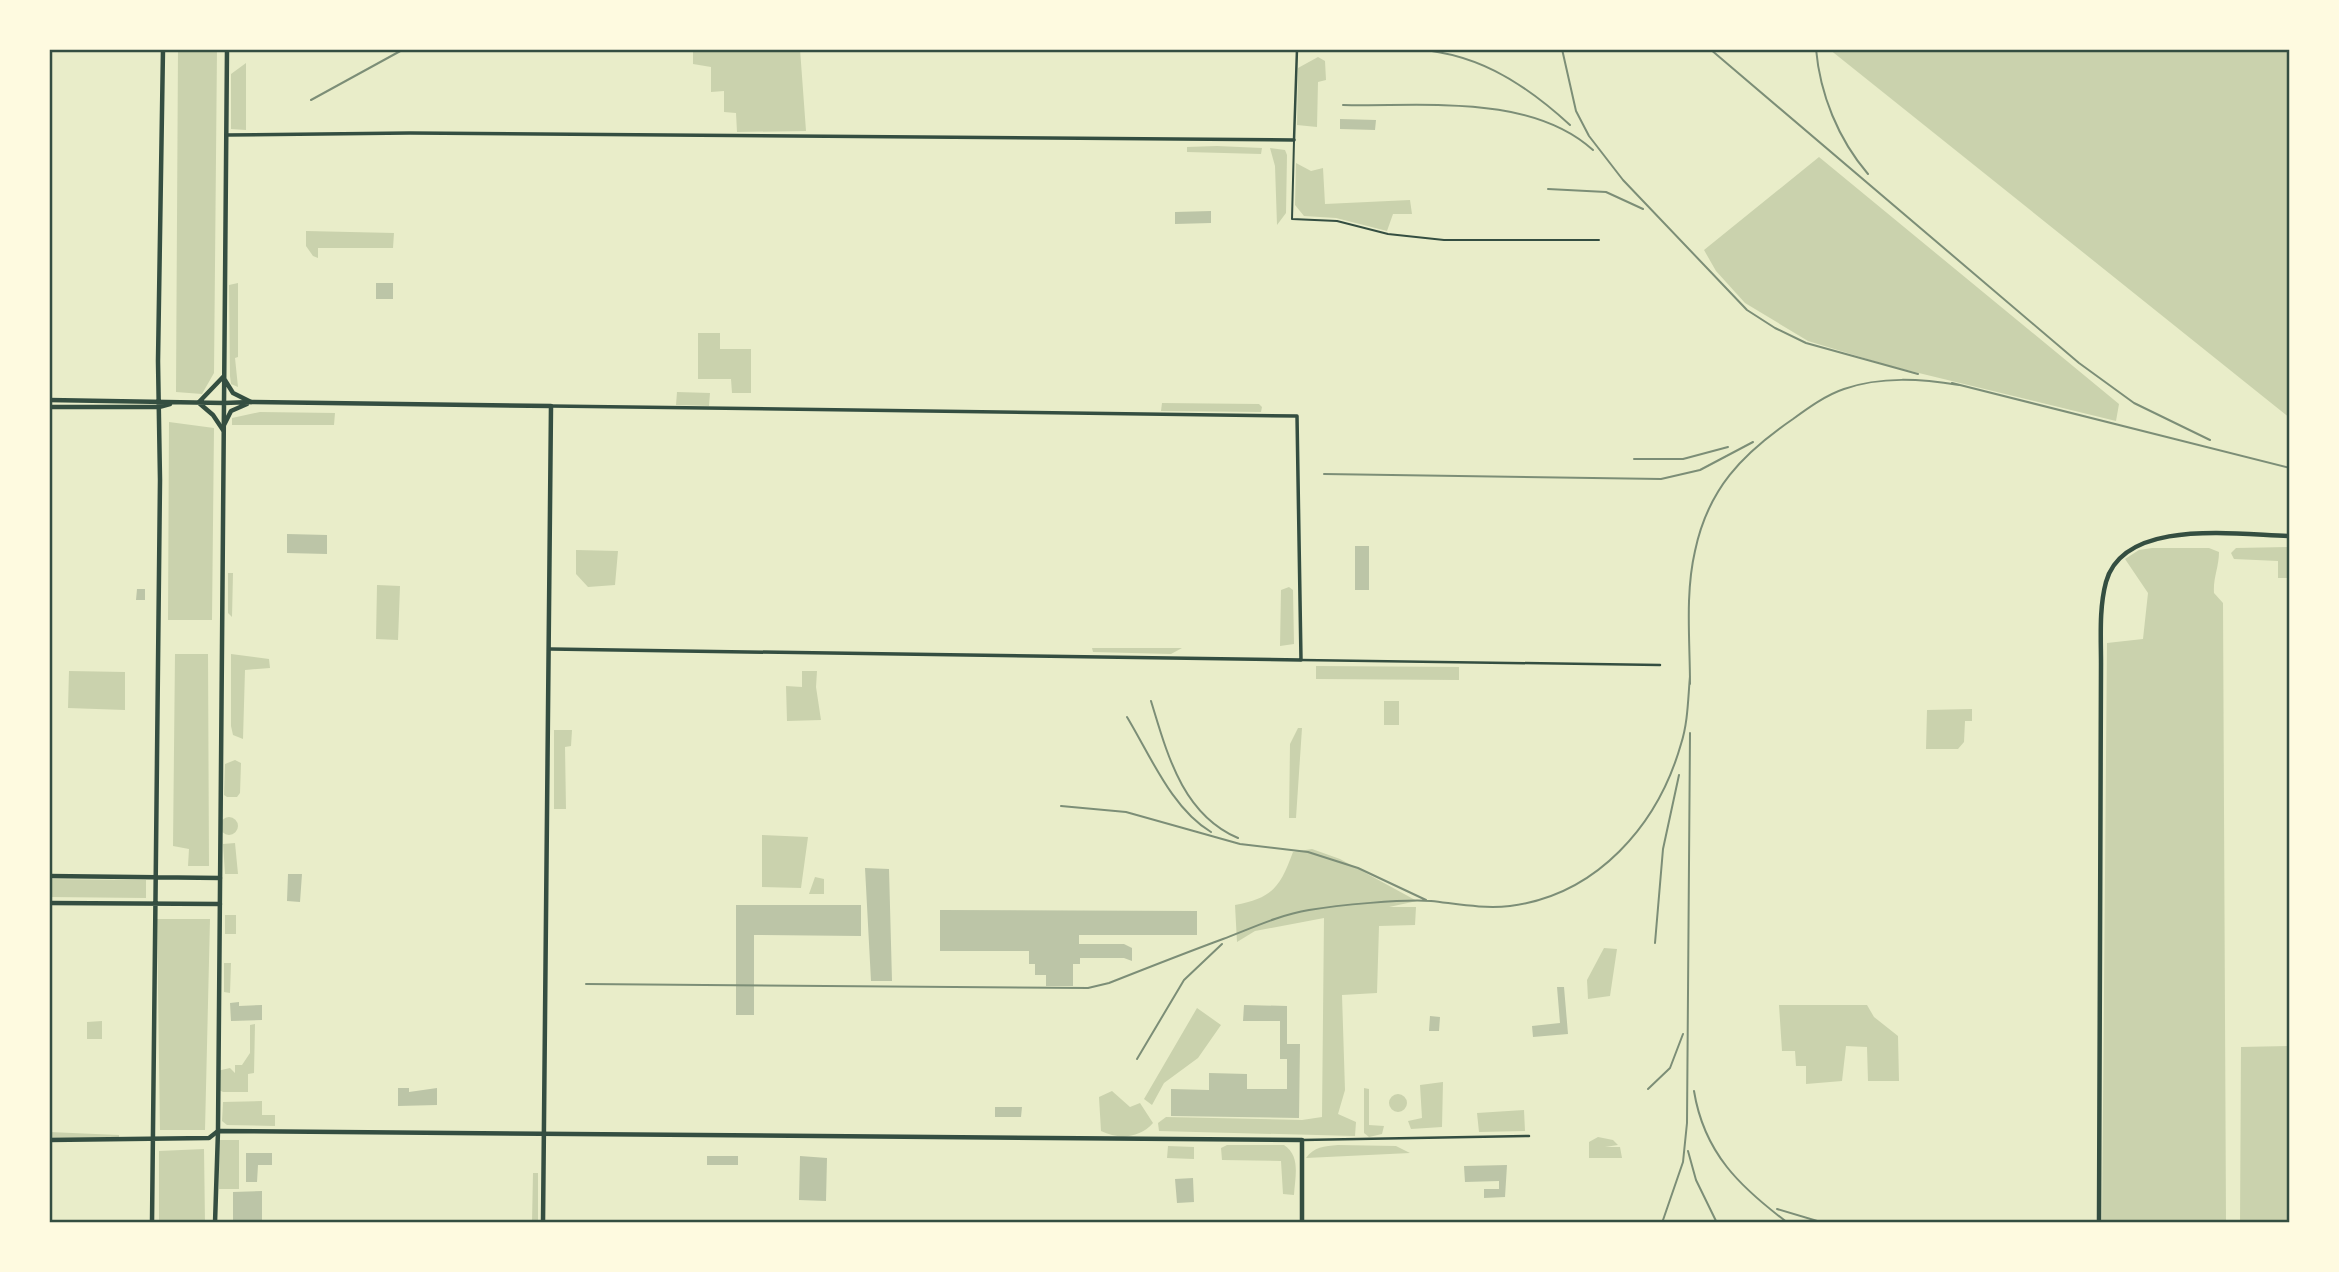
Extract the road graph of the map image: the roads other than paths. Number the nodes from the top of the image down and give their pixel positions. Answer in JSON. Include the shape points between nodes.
{"nodes":[{"id":1,"x":163,"y":49,"type":"edge"},
{"id":2,"x":226,"y":49,"type":"edge"},
{"id":3,"x":1297,"y":49,"type":"edge"},
{"id":4,"x":226,"y":135,"type":"junction"},
{"id":5,"x":1294,"y":140,"type":"junction"},
{"id":6,"x":1599,"y":240,"type":"dead end"},
{"id":7,"x":223,"y":377,"type":"junction"},
{"id":8,"x":49,"y":400,"type":"edge"},
{"id":9,"x":158,"y":400,"type":"junction"},
{"id":10,"x":251,"y":402,"type":"junction"},
{"id":11,"x":173,"y":403,"type":"junction"},
{"id":12,"x":198,"y":403,"type":"junction"},
{"id":13,"x":224,"y":403,"type":"junction"},
{"id":14,"x":551,"y":406,"type":"junction"},
{"id":15,"x":49,"y":407,"type":"edge"},
{"id":16,"x":159,"y":407,"type":"junction"},
{"id":17,"x":223,"y":429,"type":"junction"},
{"id":18,"x":2290,"y":536,"type":"edge"},
{"id":19,"x":550,"y":649,"type":"junction"},
{"id":20,"x":1301,"y":660,"type":"junction"},
{"id":21,"x":1660,"y":665,"type":"dead end"},
{"id":22,"x":49,"y":876,"type":"edge"},
{"id":23,"x":155,"y":876,"type":"junction"},
{"id":24,"x":220,"y":878,"type":"junction"},
{"id":25,"x":49,"y":903,"type":"edge"},
{"id":26,"x":156,"y":903,"type":"junction"},
{"id":27,"x":220,"y":904,"type":"junction"},
{"id":28,"x":218,"y":1131,"type":"junction"},
{"id":29,"x":543,"y":1133,"type":"junction"},
{"id":30,"x":1529,"y":1136,"type":"dead end"},
{"id":31,"x":49,"y":1140,"type":"edge"},
{"id":32,"x":1302,"y":1140,"type":"junction"},
{"id":33,"x":154,"y":1141,"type":"junction"},
{"id":34,"x":152,"y":1223,"type":"edge"},
{"id":35,"x":215,"y":1223,"type":"edge"},
{"id":36,"x":543,"y":1223,"type":"edge"},
{"id":37,"x":1302,"y":1223,"type":"edge"},
{"id":38,"x":2099,"y":1223,"type":"edge"}],
"edges":[{"from":1,"to":9,"type":"main road"},
{"from":2,"to":4,"type":"main road"},
{"from":3,"to":5,"type":"street"},
{"from":4,"to":5,"type":"street"},
{"from":4,"to":7,"type":"main road"},
{"from":5,"to":6,"type":"lane","via":[[1292,219],[1337,221],[1388,234],[1444,240]]},
{"from":7,"to":10,"type":"main road","via":[[233,393]]},
{"from":7,"to":12,"type":"main road"},
{"from":7,"to":13,"type":"main road"},
{"from":8,"to":9,"type":"main road"},
{"from":9,"to":11,"type":"main road"},
{"from":9,"to":16,"type":"main road"},
{"from":10,"to":13,"type":"main road"},
{"from":10,"to":14,"type":"main road"},
{"from":10,"to":17,"type":"main road","via":[[231,411]]},
{"from":11,"to":12,"type":"main road"},
{"from":11,"to":16,"type":"main road"},
{"from":12,"to":13,"type":"main road"},
{"from":12,"to":17,"type":"main road"},
{"from":13,"to":17,"type":"main road"},
{"from":14,"to":19,"type":"main road"},
{"from":14,"to":20,"type":"street","via":[[1297,416]]},
{"from":15,"to":16,"type":"main road"},
{"from":16,"to":23,"type":"main road"},
{"from":17,"to":24,"type":"main road"},
{"from":18,"to":38,"type":"main road","via":[[2152,538],[2128,551],[2106,581],[2101,663]]},
{"from":19,"to":20,"type":"street"},
{"from":19,"to":29,"type":"main road"},
{"from":20,"to":21,"type":"street"},
{"from":22,"to":23,"type":"main road"},
{"from":23,"to":24,"type":"main road"},
{"from":23,"to":26,"type":"main road"},
{"from":24,"to":27,"type":"main road"},
{"from":25,"to":26,"type":"main road"},
{"from":26,"to":27,"type":"main road"},
{"from":26,"to":33,"type":"main road"},
{"from":27,"to":28,"type":"main road"},
{"from":28,"to":29,"type":"main road"},
{"from":28,"to":33,"type":"main road","via":[[209,1138]]},
{"from":28,"to":35,"type":"main road"},
{"from":29,"to":32,"type":"main road"},
{"from":29,"to":36,"type":"main road"},
{"from":30,"to":32,"type":"street"},
{"from":31,"to":33,"type":"main road"},
{"from":32,"to":37,"type":"main road"},
{"from":33,"to":34,"type":"main road"}]}
